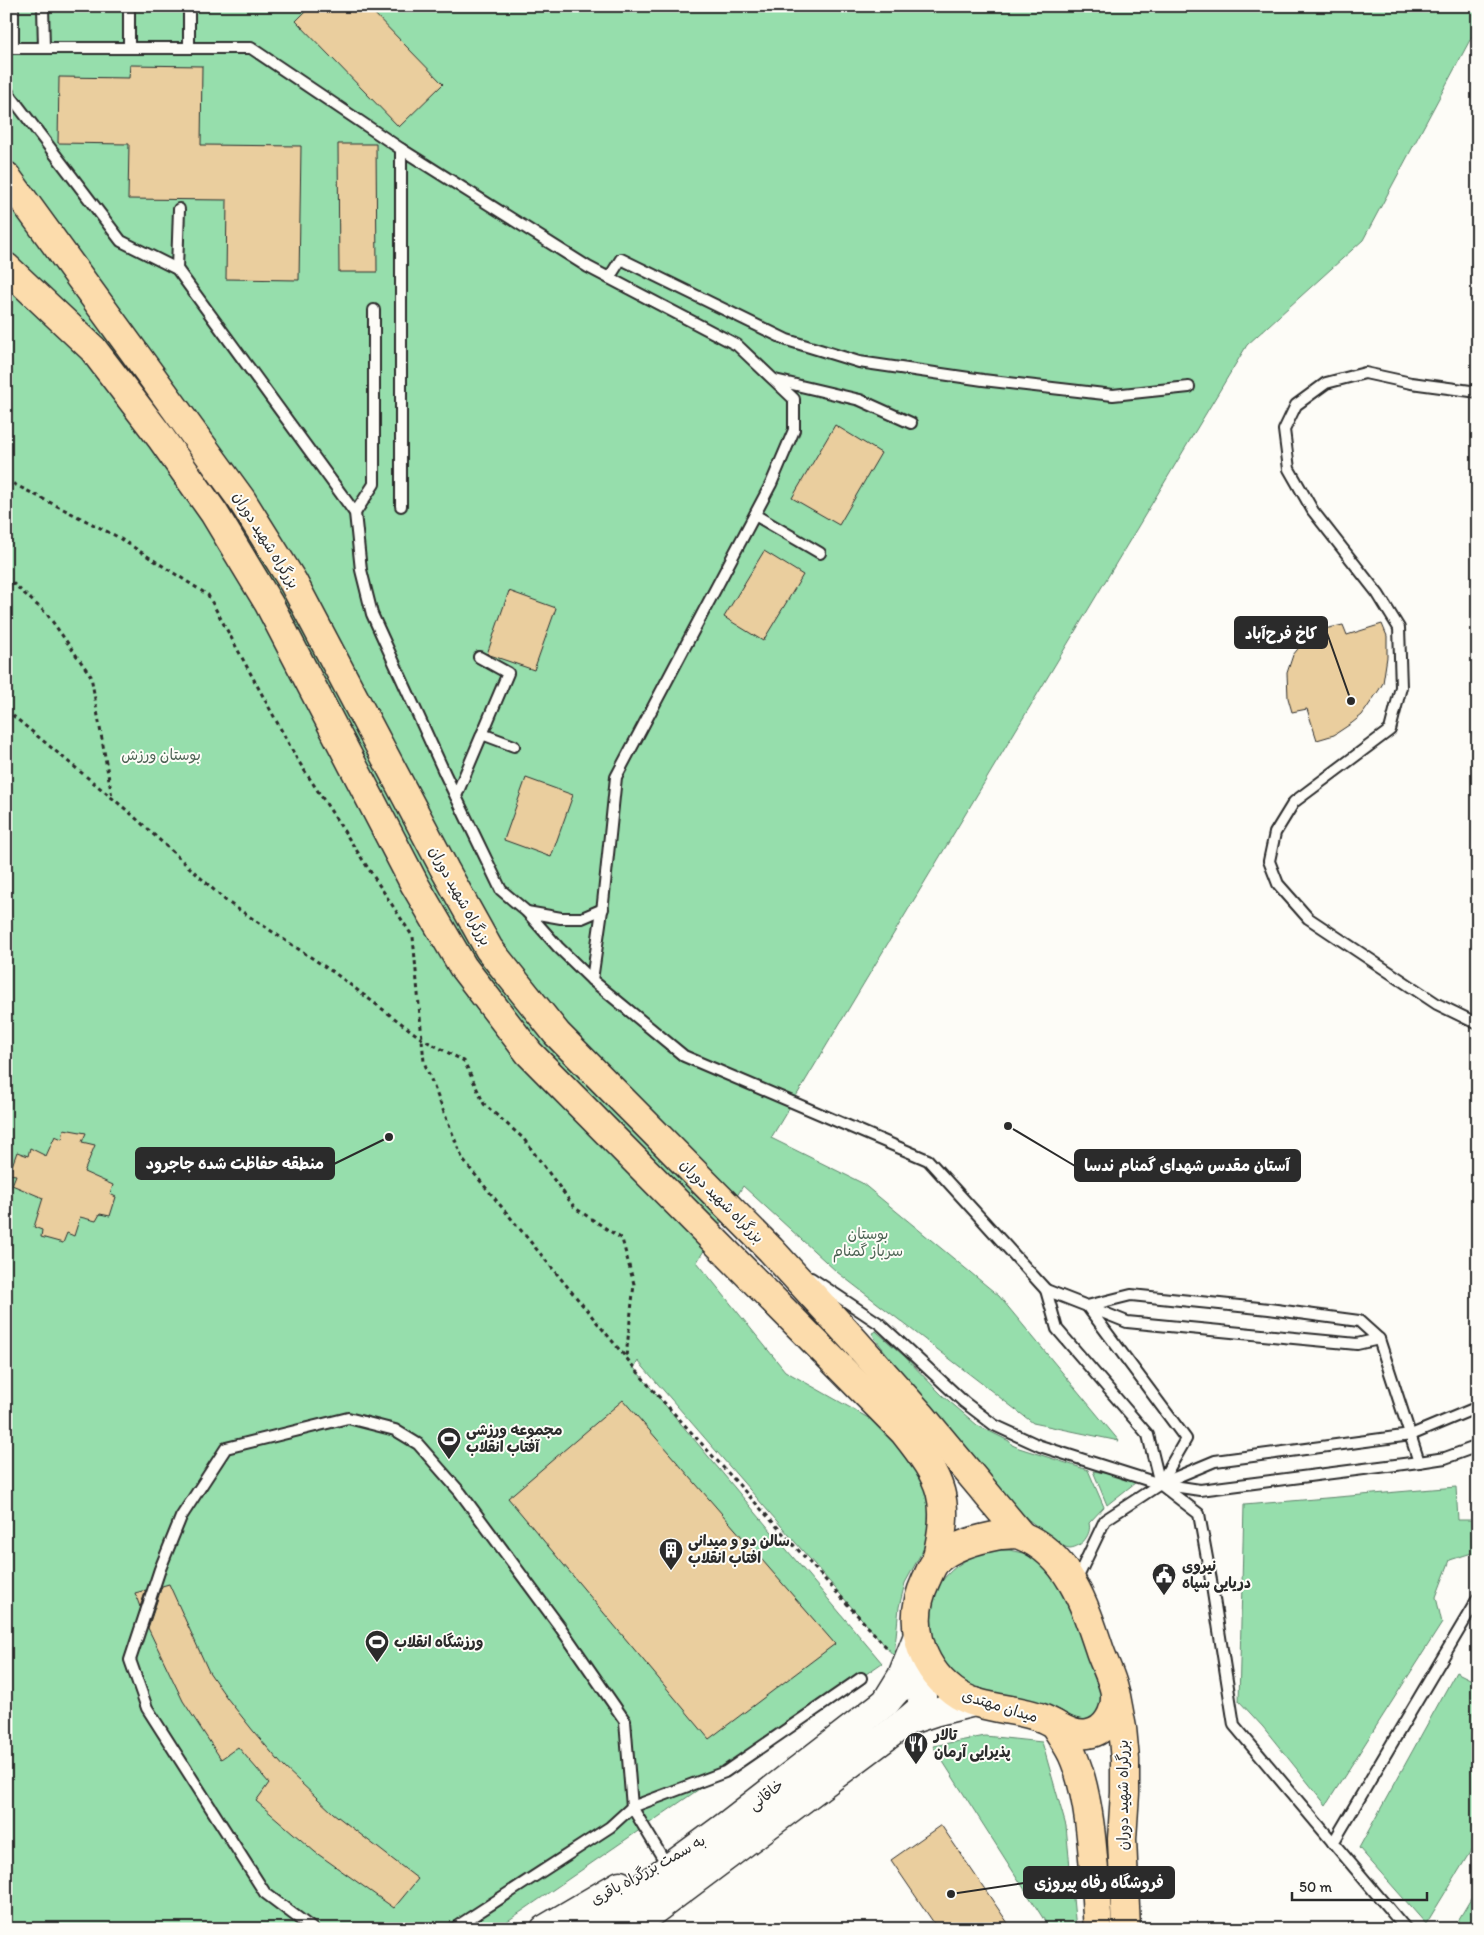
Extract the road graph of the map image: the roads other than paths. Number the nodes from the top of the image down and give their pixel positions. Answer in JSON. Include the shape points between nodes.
{"nodes":[{"id":1,"x":13,"y":6,"type":"edge"},
{"id":2,"x":43,"y":6,"type":"edge"},
{"id":3,"x":129,"y":6,"type":"edge"},
{"id":4,"x":189,"y":6,"type":"edge"},
{"id":5,"x":129,"y":47,"type":"junction"},
{"id":6,"x":9,"y":48,"type":"edge"},
{"id":7,"x":44,"y":48,"type":"junction"},
{"id":8,"x":189,"y":48,"type":"junction"},
{"id":9,"x":6,"y":90,"type":"edge"},
{"id":10,"x":401,"y":149,"type":"junction"},
{"id":11,"x":6,"y":176,"type":"edge"},
{"id":12,"x":179,"y":209,"type":"dead end"},
{"id":13,"x":6,"y":267,"type":"edge"},
{"id":14,"x":177,"y":269,"type":"junction"},
{"id":15,"x":609,"y":278,"type":"junction"},
{"id":16,"x":374,"y":310,"type":"dead end"},
{"id":17,"x":774,"y":380,"type":"junction"},
{"id":18,"x":1189,"y":386,"type":"dead end"},
{"id":19,"x":1478,"y":392,"type":"edge"},
{"id":20,"x":911,"y":423,"type":"dead end"},
{"id":21,"x":402,"y":506,"type":"dead end"},
{"id":22,"x":355,"y":513,"type":"junction"},
{"id":23,"x":755,"y":515,"type":"junction"},
{"id":24,"x":820,"y":554,"type":"dead end"},
{"id":25,"x":479,"y":657,"type":"dead end"},
{"id":26,"x":482,"y":734,"type":"junction"},
{"id":27,"x":514,"y":746,"type":"dead end"},
{"id":28,"x":456,"y":796,"type":"junction"},
{"id":29,"x":603,"y":909,"type":"junction"},
{"id":30,"x":527,"y":912,"type":"junction"},
{"id":31,"x":592,"y":980,"type":"junction"},
{"id":32,"x":1478,"y":1024,"type":"edge"},
{"id":33,"x":771,"y":1250,"type":"junction"},
{"id":34,"x":1046,"y":1290,"type":"junction"},
{"id":35,"x":1087,"y":1306,"type":"junction"},
{"id":36,"x":1379,"y":1339,"type":"junction"},
{"id":37,"x":1478,"y":1407,"type":"edge"},
{"id":38,"x":1411,"y":1435,"type":"junction"},
{"id":39,"x":1478,"y":1446,"type":"edge"},
{"id":40,"x":1478,"y":1453,"type":"edge"},
{"id":41,"x":1445,"y":1458,"type":"junction"},
{"id":42,"x":1419,"y":1462,"type":"junction"},
{"id":43,"x":1160,"y":1484,"type":"junction"},
{"id":44,"x":1021,"y":1535,"type":"junction"},
{"id":45,"x":936,"y":1561,"type":"junction"},
{"id":46,"x":1074,"y":1584,"type":"junction"},
{"id":47,"x":1478,"y":1598,"type":"edge"},
{"id":48,"x":918,"y":1638,"type":"junction"},
{"id":49,"x":861,"y":1678,"type":"dead end"},
{"id":50,"x":1115,"y":1692,"type":"junction"},
{"id":51,"x":886,"y":1702,"type":"junction"},
{"id":52,"x":975,"y":1702,"type":"junction"},
{"id":53,"x":907,"y":1722,"type":"junction"},
{"id":54,"x":1054,"y":1724,"type":"junction"},
{"id":55,"x":632,"y":1808,"type":"junction"},
{"id":56,"x":726,"y":1826,"type":"junction"},
{"id":57,"x":1333,"y":1843,"type":"junction"},
{"id":58,"x":664,"y":1860,"type":"junction"},
{"id":59,"x":313,"y":1929,"type":"edge"},
{"id":60,"x":453,"y":1929,"type":"edge"},
{"id":61,"x":545,"y":1929,"type":"edge"},
{"id":62,"x":586,"y":1929,"type":"edge"},
{"id":63,"x":628,"y":1929,"type":"edge"},
{"id":64,"x":1098,"y":1929,"type":"edge"},
{"id":65,"x":1126,"y":1929,"type":"edge"},
{"id":66,"x":1406,"y":1929,"type":"edge"}],
"edges":[{"from":1,"to":6,"type":"lane"},
{"from":2,"to":7,"type":"lane"},
{"from":3,"to":5,"type":"lane"},
{"from":4,"to":8,"type":"lane"},
{"from":5,"to":7,"type":"lane"},
{"from":5,"to":8,"type":"lane"},
{"from":6,"to":7,"type":"lane"},
{"from":8,"to":10,"type":"lane","via":[[251,48]]},
{"from":9,"to":14,"type":"lane","via":[[122,241]]},
{"from":10,"to":15,"type":"lane"},
{"from":10,"to":21,"type":"lane"},
{"from":11,"to":33,"type":"highway","name":"بزرگراه شهید دوران","via":[[242,499],[293,582],[489,949],[557,1034]]},
{"from":12,"to":14,"type":"lane"},
{"from":13,"to":45,"type":"highway","name":"بزرگراه شهید دوران","via":[[93,349],[214,513],[269,604],[420,893],[464,967],[523,1045],[898,1426],[927,1461],[944,1504],[944,1522]]},
{"from":14,"to":22,"type":"lane"},
{"from":15,"to":17,"type":"lane","via":[[737,345]]},
{"from":15,"to":18,"type":"lane","via":[[621,259],[787,340],[859,362],[1113,395]]},
{"from":16,"to":22,"type":"lane","via":[[374,484]]},
{"from":17,"to":20,"type":"lane","via":[[860,400]]},
{"from":17,"to":23,"type":"lane","via":[[794,399],[794,430]]},
{"from":19,"to":32,"type":"lane","via":[[1411,383],[1365,372],[1326,383],[1296,405],[1284,430],[1289,469],[1314,511],[1378,594],[1399,628],[1401,687],[1390,730],[1294,802],[1275,833],[1269,861],[1278,884],[1308,918],[1437,1004]]},
{"from":22,"to":28,"type":"lane","via":[[361,570],[372,614]]},
{"from":23,"to":24,"type":"lane"},
{"from":23,"to":29,"type":"lane","via":[[616,777]]},
{"from":25,"to":26,"type":"lane","via":[[508,673]]},
{"from":26,"to":27,"type":"lane"},
{"from":26,"to":28,"type":"lane"},
{"from":28,"to":30,"type":"lane","via":[[501,890]]},
{"from":29,"to":30,"type":"lane","via":[[582,918]]},
{"from":29,"to":31,"type":"lane"},
{"from":30,"to":31,"type":"lane"},
{"from":31,"to":34,"type":"lane","via":[[684,1056],[928,1160]]},
{"from":33,"to":43,"type":"lane","via":[[880,1324],[964,1402],[999,1427],[1040,1446]]},
{"from":33,"to":44,"type":"highway","name":"بزرگراه شهید دوران","via":[[920,1414]]},
{"from":34,"to":35,"type":"lane"},
{"from":34,"to":43,"type":"lane","via":[[1056,1329],[1148,1435]]},
{"from":35,"to":36,"type":"lane","via":[[1127,1322],[1357,1344]]},
{"from":35,"to":36,"type":"lane","via":[[1131,1295],[1269,1309],[1359,1321]]},
{"from":35,"to":43,"type":"lane","via":[[1186,1439]]},
{"from":36,"to":38,"type":"lane"},
{"from":37,"to":38,"type":"lane"},
{"from":38,"to":42,"type":"lane"},
{"from":38,"to":43,"type":"lane","via":[[1215,1461]]},
{"from":39,"to":41,"type":"lane"},
{"from":40,"to":41,"type":"lane"},
{"from":41,"to":42,"type":"lane"},
{"from":42,"to":43,"type":"lane","via":[[1200,1490]]},
{"from":43,"to":46,"type":"lane","via":[[1105,1520]]},
{"from":43,"to":57,"type":"lane","via":[[1199,1514],[1234,1725]]},
{"from":44,"to":45,"type":"highway","via":[[1000,1535],[963,1544]]},
{"from":44,"to":46,"type":"highway","name":"میدان مهتدی","via":[[1038,1544],[1065,1568]]},
{"from":45,"to":48,"type":"highway","name":"میدان مهتدی","via":[[920,1592],[916,1615]]},
{"from":46,"to":50,"type":"highway","name":"میدان مهتدی"},
{"from":47,"to":57,"type":"lane"},
{"from":48,"to":51,"type":"main road","name":"خاقانی","via":[[902,1676]]},
{"from":48,"to":52,"type":"highway","name":"میدان مهتدی","via":[[925,1659],[937,1677],[954,1692]]},
{"from":49,"to":55,"type":"lane","via":[[725,1772]]},
{"from":50,"to":54,"type":"highway","name":"میدان مهتدی","via":[[1111,1716],[1092,1734],[1078,1736]]},
{"from":50,"to":65,"type":"highway","name":"بزرگراه شهید دوران","via":[[1125,1760],[1122,1839]]},
{"from":51,"to":53,"type":"main road","via":[[899,1687],[906,1684],[917,1687],[922,1696],[922,1708]]},
{"from":51,"to":56,"type":"main road","name":"خاقانی"},
{"from":52,"to":53,"type":"main road","name":"خاقانی"},
{"from":52,"to":54,"type":"highway","name":"میدان مهتدی","via":[[1039,1717]]},
{"from":53,"to":63,"type":"main road","name":"خاقانی"},
{"from":54,"to":64,"type":"highway","name":"بزرگراه شهید دوران","via":[[1072,1755],[1084,1794]]},
{"from":55,"to":58,"type":"lane"},
{"from":55,"to":59,"type":"lane","via":[[625,1721],[460,1492],[418,1444],[395,1430],[348,1418],[226,1448],[181,1517],[160,1568],[130,1660],[147,1708],[265,1893]]},
{"from":55,"to":60,"type":"lane","via":[[610,1827]]},
{"from":56,"to":58,"type":"main road","name":"به سمت بزرگراه باقری"},
{"from":56,"to":62,"type":"main road","name":"خاقانی"},
{"from":57,"to":66,"type":"lane"},
{"from":58,"to":61,"type":"main road","name":"به سمت بزرگراه باقری"}]}
